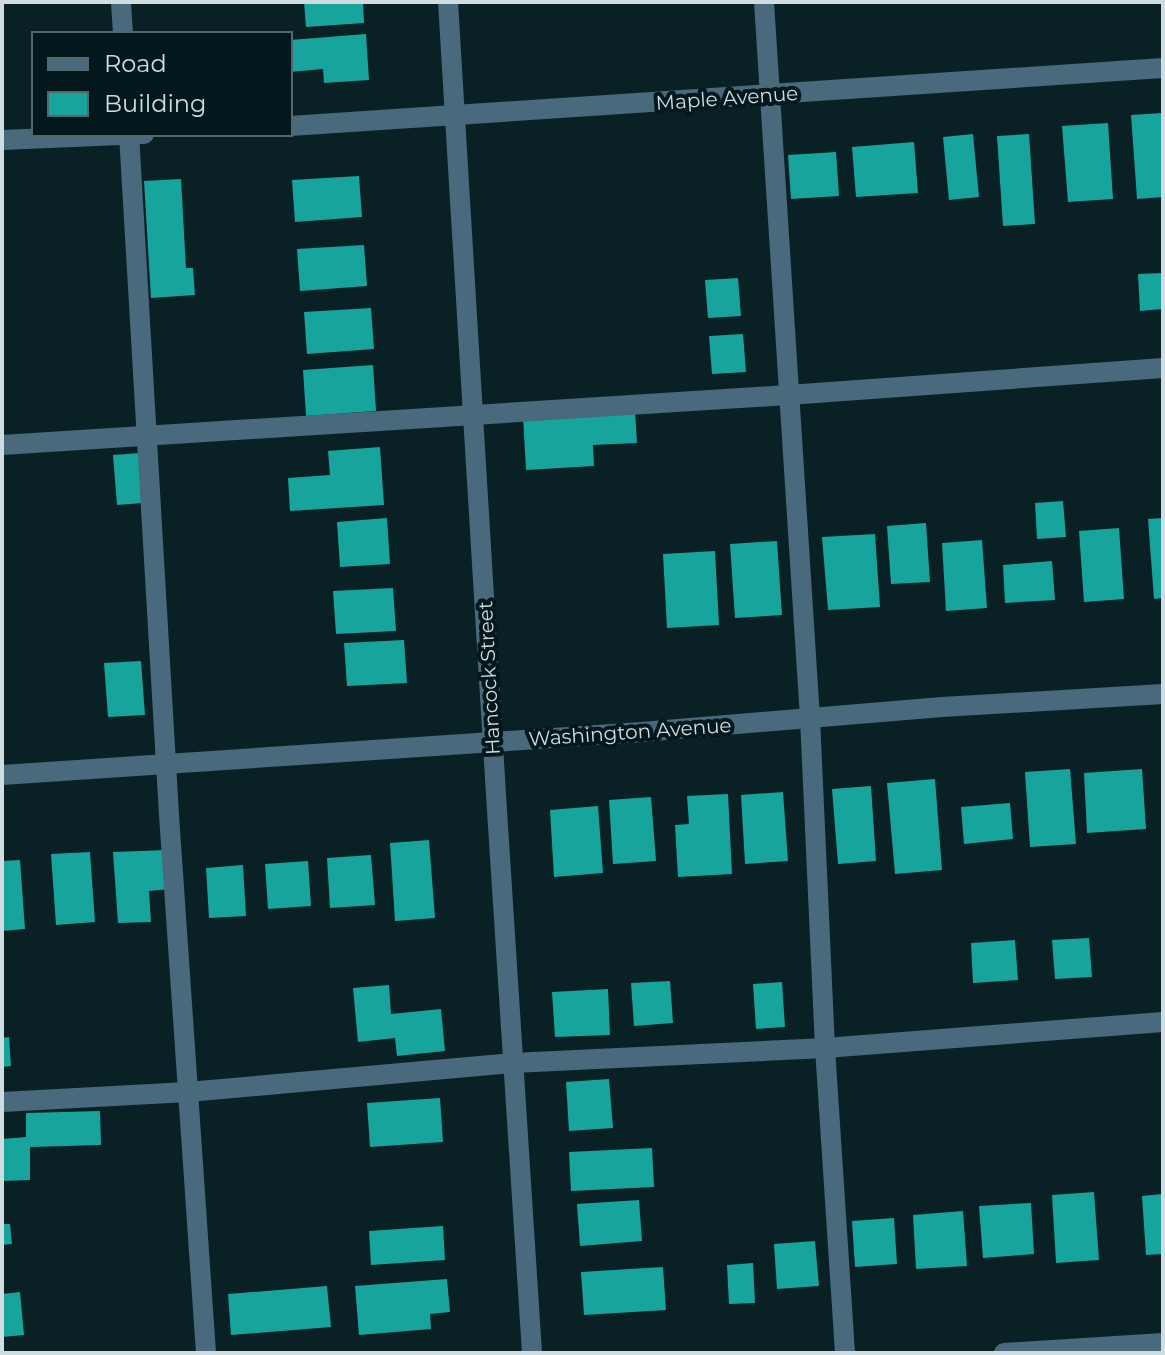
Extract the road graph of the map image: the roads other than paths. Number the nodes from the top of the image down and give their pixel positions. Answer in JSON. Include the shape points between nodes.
{"nodes":[{"id":1,"x":121,"y":2,"type":"edge"},
{"id":2,"x":448,"y":2,"type":"edge"},
{"id":3,"x":764,"y":2,"type":"edge"},
{"id":4,"x":123,"y":32,"type":"edge"},
{"id":5,"x":1163,"y":68,"type":"edge"},
{"id":6,"x":769,"y":95,"type":"junction"},
{"id":7,"x":455,"y":117,"type":"junction"},
{"id":8,"x":292,"y":126,"type":"edge"},
{"id":9,"x":87,"y":136,"type":"edge"},
{"id":10,"x":129,"y":136,"type":"edge"},
{"id":11,"x":2,"y":140,"type":"edge"},
{"id":12,"x":1163,"y":368,"type":"edge"},
{"id":13,"x":788,"y":395,"type":"junction"},
{"id":14,"x":474,"y":415,"type":"junction"},
{"id":15,"x":147,"y":434,"type":"junction"},
{"id":16,"x":2,"y":445,"type":"edge"},
{"id":17,"x":1163,"y":694,"type":"edge"},
{"id":18,"x":810,"y":718,"type":"junction"},
{"id":19,"x":493,"y":742,"type":"junction"},
{"id":20,"x":166,"y":764,"type":"junction"},
{"id":21,"x":2,"y":775,"type":"edge"},
{"id":22,"x":1163,"y":1022,"type":"edge"},
{"id":23,"x":825,"y":1048,"type":"junction"},
{"id":24,"x":513,"y":1063,"type":"junction"},
{"id":25,"x":188,"y":1092,"type":"junction"},
{"id":26,"x":2,"y":1102,"type":"edge"},
{"id":27,"x":1163,"y":1343,"type":"edge"},
{"id":28,"x":206,"y":1353,"type":"edge"},
{"id":29,"x":532,"y":1353,"type":"edge"},
{"id":30,"x":845,"y":1353,"type":"edge"},
{"id":31,"x":1004,"y":1353,"type":"edge"}],
"edges":[{"from":1,"to":4,"type":"street"},
{"from":2,"to":7,"type":"street","name":"Hancock Street"},
{"from":3,"to":6,"type":"street"},
{"from":5,"to":6,"type":"street","name":"Maple Avenue"},
{"from":6,"to":7,"type":"street","name":"Maple Avenue"},
{"from":6,"to":13,"type":"street"},
{"from":7,"to":8,"type":"street","name":"Maple Avenue"},
{"from":7,"to":14,"type":"street","name":"Hancock Street"},
{"from":9,"to":11,"type":"street"},
{"from":10,"to":15,"type":"street"},
{"from":12,"to":13,"type":"street"},
{"from":13,"to":14,"type":"street"},
{"from":13,"to":18,"type":"street"},
{"from":14,"to":15,"type":"street"},
{"from":14,"to":19,"type":"street","name":"Hancock Street"},
{"from":15,"to":16,"type":"street"},
{"from":15,"to":20,"type":"street"},
{"from":17,"to":18,"type":"street","name":"Washington Avenue"},
{"from":18,"to":19,"type":"street","name":"Washington Avenue"},
{"from":18,"to":23,"type":"street"},
{"from":19,"to":20,"type":"street","name":"Washington Avenue"},
{"from":19,"to":24,"type":"street","name":"Hancock Street"},
{"from":20,"to":21,"type":"street","name":"Washington Avenue"},
{"from":20,"to":25,"type":"street"},
{"from":22,"to":23,"type":"street"},
{"from":23,"to":24,"type":"street"},
{"from":23,"to":30,"type":"street"},
{"from":24,"to":25,"type":"street"},
{"from":24,"to":29,"type":"street","name":"Hancock Street"},
{"from":25,"to":26,"type":"street"},
{"from":25,"to":28,"type":"street"},
{"from":27,"to":31,"type":"street"}]}
